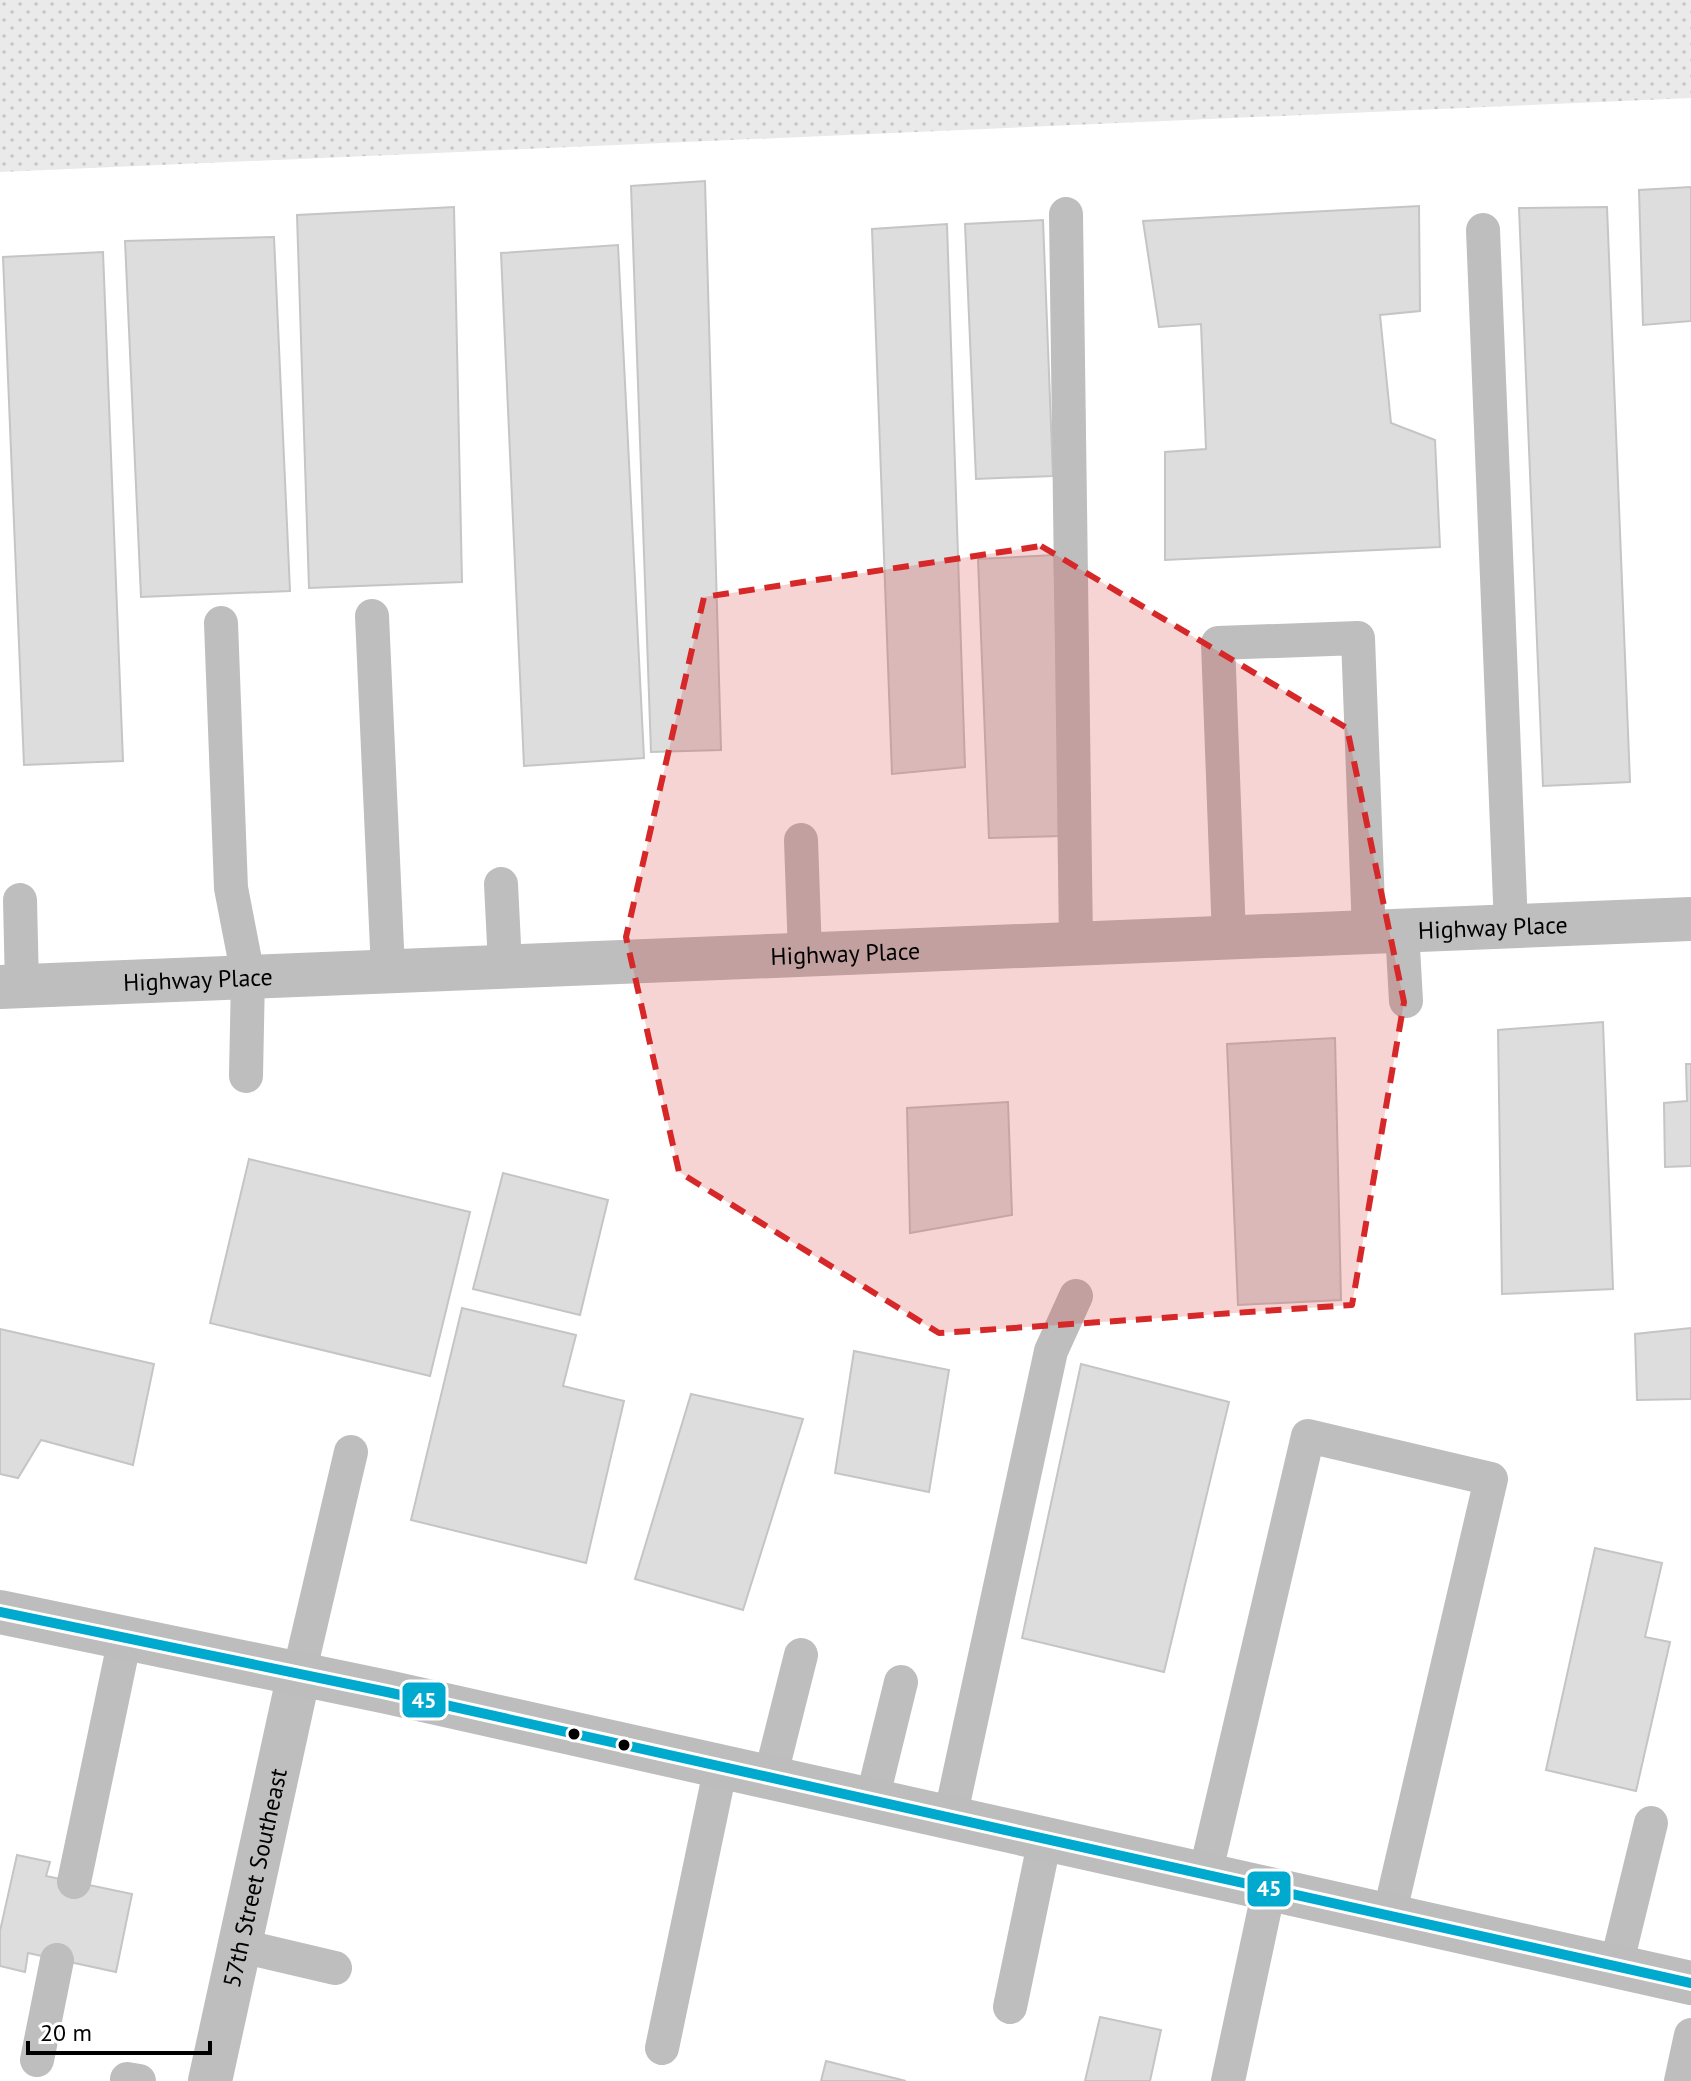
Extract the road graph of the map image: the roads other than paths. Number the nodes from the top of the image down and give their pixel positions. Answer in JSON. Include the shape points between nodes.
{"nodes":[{"id":1,"x":1066,"y":214,"type":"dead end"},
{"id":2,"x":1483,"y":230,"type":"dead end"},
{"id":3,"x":372,"y":616,"type":"dead end"},
{"id":4,"x":221,"y":623,"type":"dead end"},
{"id":5,"x":801,"y":840,"type":"dead end"},
{"id":6,"x":501,"y":884,"type":"dead end"},
{"id":7,"x":20,"y":900,"type":"dead end"},
{"id":8,"x":1691,"y":919,"type":"edge"},
{"id":9,"x":1511,"y":926,"type":"junction"},
{"id":10,"x":1386,"y":931,"type":"junction"},
{"id":11,"x":1229,"y":937,"type":"junction"},
{"id":12,"x":1076,"y":943,"type":"junction"},
{"id":13,"x":805,"y":954,"type":"junction"},
{"id":14,"x":505,"y":965,"type":"junction"},
{"id":15,"x":388,"y":970,"type":"junction"},
{"id":16,"x":248,"y":976,"type":"junction"},
{"id":17,"x":11,"y":987,"type":"edge"},
{"id":18,"x":1406,"y":1001,"type":"dead end"},
{"id":19,"x":246,"y":1076,"type":"dead end"},
{"id":20,"x":1076,"y":1296,"type":"dead end"},
{"id":21,"x":351,"y":1452,"type":"dead end"},
{"id":22,"x":0,"y":1612,"type":"edge"},
{"id":23,"x":125,"y":1638,"type":"junction"},
{"id":24,"x":801,"y":1655,"type":"dead end"},
{"id":25,"x":299,"y":1674,"type":"junction"},
{"id":26,"x":901,"y":1682,"type":"dead end"},
{"id":27,"x":721,"y":1766,"type":"junction"},
{"id":28,"x":770,"y":1778,"type":"junction"},
{"id":29,"x":872,"y":1800,"type":"junction"},
{"id":30,"x":950,"y":1818,"type":"junction"},
{"id":31,"x":1651,"y":1823,"type":"dead end"},
{"id":32,"x":1045,"y":1839,"type":"junction"},
{"id":33,"x":1205,"y":1875,"type":"junction"},
{"id":34,"x":74,"y":1882,"type":"dead end"},
{"id":35,"x":1269,"y":1889,"type":"junction"},
{"id":36,"x":1389,"y":1916,"type":"junction"},
{"id":37,"x":241,"y":1946,"type":"junction"},
{"id":38,"x":57,"y":1960,"type":"dead end"},
{"id":39,"x":1616,"y":1966,"type":"junction"},
{"id":40,"x":335,"y":1968,"type":"dead end"},
{"id":41,"x":1691,"y":1983,"type":"edge"},
{"id":42,"x":1010,"y":2007,"type":"dead end"},
{"id":43,"x":1691,"y":2035,"type":"edge"},
{"id":44,"x":662,"y":2048,"type":"dead end"},
{"id":45,"x":37,"y":2060,"type":"dead end"},
{"id":46,"x":210,"y":2081,"type":"edge"},
{"id":47,"x":1228,"y":2081,"type":"edge"},
{"id":48,"x":1681,"y":2081,"type":"edge"}],
"edges":[{"from":1,"to":12,"type":"lane"},
{"from":2,"to":9,"type":"lane"},
{"from":3,"to":15,"type":"lane"},
{"from":4,"to":16,"type":"lane","via":[[231,888]]},
{"from":5,"to":13,"type":"lane"},
{"from":6,"to":14,"type":"lane"},
{"from":7,"to":17,"type":"lane"},
{"from":8,"to":9,"type":"street","name":"Highway Place"},
{"from":9,"to":10,"type":"street","name":"Highway Place"},
{"from":10,"to":11,"type":"street","name":"Highway Place"},
{"from":10,"to":11,"type":"lane","via":[[1358,638],[1218,643]]},
{"from":10,"to":18,"type":"lane"},
{"from":11,"to":12,"type":"street","name":"Highway Place"},
{"from":12,"to":13,"type":"street","name":"Highway Place"},
{"from":13,"to":14,"type":"street","name":"Highway Place"},
{"from":14,"to":15,"type":"street","name":"Highway Place"},
{"from":15,"to":16,"type":"street","name":"Highway Place"},
{"from":16,"to":17,"type":"street","name":"Highway Place"},
{"from":16,"to":19,"type":"lane"},
{"from":20,"to":30,"type":"lane","via":[[1051,1351]]},
{"from":21,"to":25,"type":"lane"},
{"from":22,"to":23,"type":"main road"},
{"from":23,"to":25,"type":"main road"},
{"from":23,"to":34,"type":"lane"},
{"from":24,"to":28,"type":"lane"},
{"from":25,"to":27,"type":"main road"},
{"from":25,"to":37,"type":"street","name":"57th Street Southeast"},
{"from":26,"to":29,"type":"lane"},
{"from":27,"to":28,"type":"main road"},
{"from":27,"to":44,"type":"lane"},
{"from":28,"to":29,"type":"main road"},
{"from":29,"to":30,"type":"main road"},
{"from":30,"to":32,"type":"main road"},
{"from":31,"to":39,"type":"lane"},
{"from":32,"to":33,"type":"main road"},
{"from":32,"to":42,"type":"lane"},
{"from":33,"to":35,"type":"main road"},
{"from":33,"to":36,"type":"lane","via":[[1308,1436],[1491,1479]]},
{"from":35,"to":36,"type":"main road"},
{"from":35,"to":47,"type":"lane"},
{"from":36,"to":39,"type":"main road"},
{"from":37,"to":40,"type":"lane"},
{"from":37,"to":46,"type":"street","name":"57th Street Southeast"},
{"from":38,"to":45,"type":"lane"},
{"from":39,"to":41,"type":"main road"},
{"from":43,"to":48,"type":"lane"}]}
